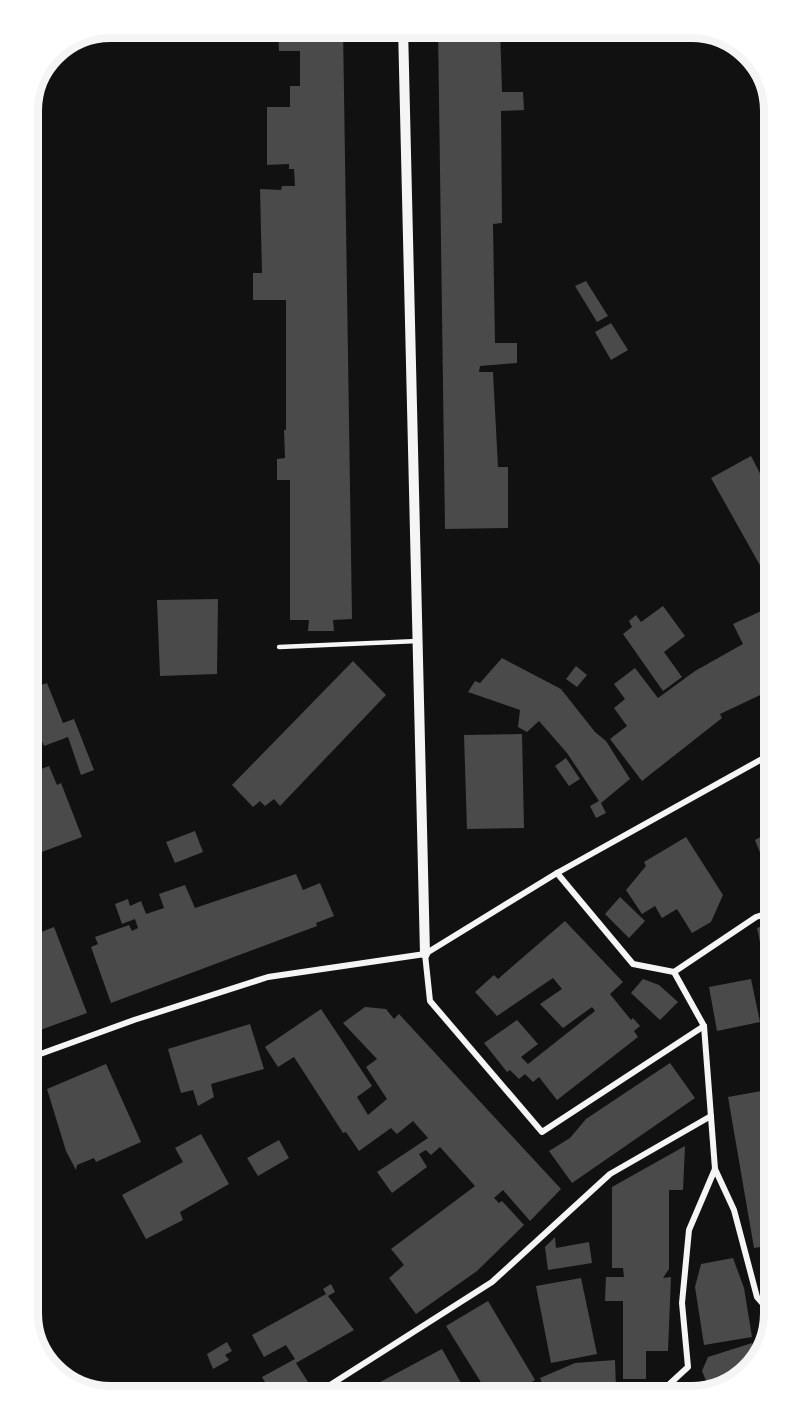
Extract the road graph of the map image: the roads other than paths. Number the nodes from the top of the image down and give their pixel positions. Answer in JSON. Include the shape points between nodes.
{"nodes":[{"id":1,"x":403,"y":38,"type":"edge"},
{"id":2,"x":418,"y":641,"type":"junction"},
{"id":3,"x":279,"y":647,"type":"dead end"},
{"id":4,"x":764,"y":758,"type":"edge"},
{"id":5,"x":557,"y":873,"type":"junction"},
{"id":6,"x":764,"y":914,"type":"edge"},
{"id":7,"x":425,"y":954,"type":"junction"},
{"id":8,"x":674,"y":972,"type":"junction"},
{"id":9,"x":704,"y":1026,"type":"junction"},
{"id":10,"x":38,"y":1055,"type":"edge"},
{"id":11,"x":711,"y":1116,"type":"junction"},
{"id":12,"x":715,"y":1169,"type":"junction"},
{"id":13,"x":764,"y":1305,"type":"edge"},
{"id":14,"x":330,"y":1385,"type":"edge"},
{"id":15,"x":667,"y":1386,"type":"edge"}],
"edges":[{"from":1,"to":2,"type":"street"},
{"from":2,"to":3,"type":"lane"},
{"from":2,"to":7,"type":"street"},
{"from":4,"to":5,"type":"street"},
{"from":5,"to":7,"type":"street"},
{"from":5,"to":8,"type":"street","via":[[633,964]]},
{"from":6,"to":8,"type":"street"},
{"from":7,"to":9,"type":"street","via":[[430,1000],[542,1132]]},
{"from":7,"to":10,"type":"street","via":[[268,976]]},
{"from":8,"to":9,"type":"street"},
{"from":9,"to":11,"type":"street"},
{"from":11,"to":12,"type":"street"},
{"from":11,"to":14,"type":"street","via":[[610,1174],[492,1282]]},
{"from":12,"to":13,"type":"street","via":[[734,1210],[757,1297]]},
{"from":12,"to":15,"type":"street","via":[[689,1230],[682,1303],[688,1367]]}]}
